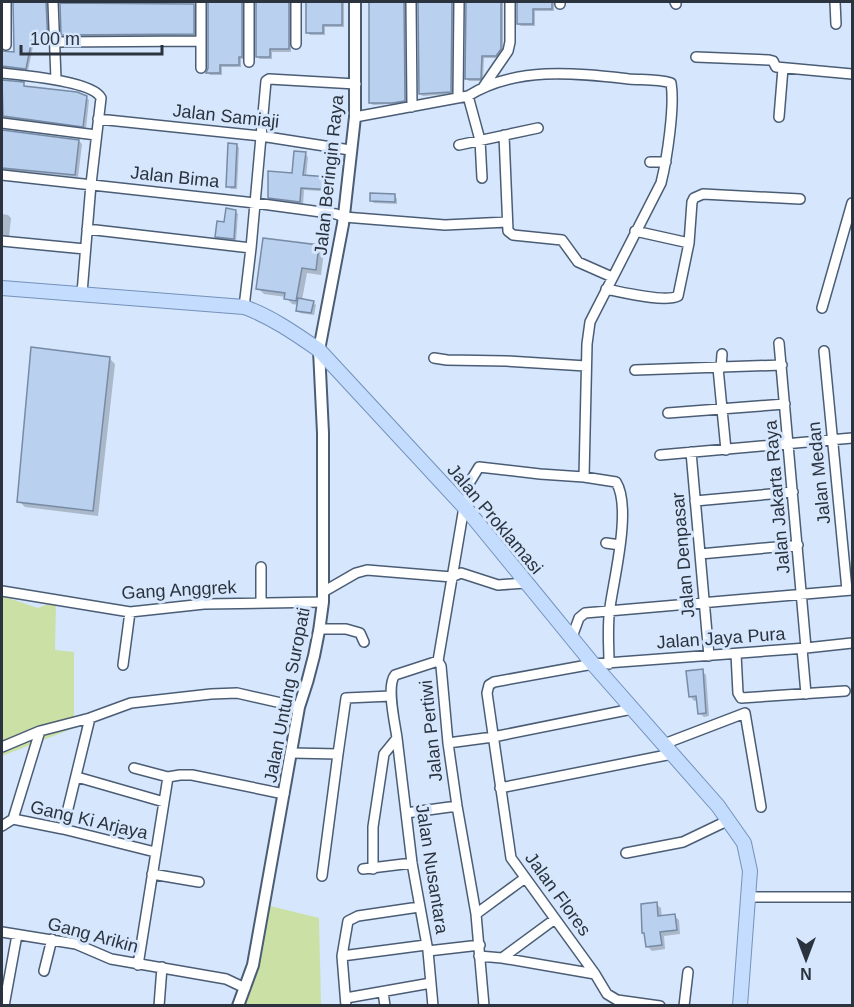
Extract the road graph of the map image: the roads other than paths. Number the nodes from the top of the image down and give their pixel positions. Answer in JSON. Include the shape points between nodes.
{"nodes":[{"id":1,"x":6,"y":2,"type":"edge"},
{"id":2,"x":53,"y":2,"type":"edge"},
{"id":3,"x":201,"y":2,"type":"edge"},
{"id":4,"x":249,"y":2,"type":"edge"},
{"id":5,"x":296,"y":2,"type":"edge"},
{"id":6,"x":355,"y":2,"type":"edge"},
{"id":7,"x":411,"y":2,"type":"edge"},
{"id":8,"x":459,"y":2,"type":"edge"},
{"id":9,"x":510,"y":2,"type":"edge"},
{"id":10,"x":835,"y":2,"type":"edge"},
{"id":11,"x":836,"y":24,"type":"dead end"},
{"id":12,"x":201,"y":41,"type":"junction"},
{"id":13,"x":54,"y":42,"type":"junction"},
{"id":14,"x":296,"y":44,"type":"dead end"},
{"id":15,"x":6,"y":45,"type":"dead end"},
{"id":16,"x":696,"y":57,"type":"dead end"},
{"id":17,"x":249,"y":62,"type":"dead end"},
{"id":18,"x":201,"y":68,"type":"dead end"},
{"id":19,"x":783,"y":68,"type":"junction"},
{"id":20,"x":2,"y":73,"type":"edge"},
{"id":21,"x":852,"y":74,"type":"edge"},
{"id":22,"x":56,"y":80,"type":"junction"},
{"id":23,"x":356,"y":84,"type":"junction"},
{"id":24,"x":484,"y":86,"type":"junction"},
{"id":25,"x":468,"y":96,"type":"junction"},
{"id":26,"x":458,"y":98,"type":"junction"},
{"id":27,"x":412,"y":107,"type":"junction"},
{"id":28,"x":355,"y":117,"type":"junction"},
{"id":29,"x":779,"y":117,"type":"dead end"},
{"id":30,"x":98,"y":119,"type":"junction"},
{"id":31,"x":2,"y":123,"type":"edge"},
{"id":32,"x":538,"y":128,"type":"dead end"},
{"id":33,"x":96,"y":135,"type":"junction"},
{"id":34,"x":504,"y":135,"type":"junction"},
{"id":35,"x":261,"y":136,"type":"junction"},
{"id":36,"x":480,"y":140,"type":"junction"},
{"id":37,"x":459,"y":145,"type":"dead end"},
{"id":38,"x":350,"y":150,"type":"junction"},
{"id":39,"x":650,"y":162,"type":"dead end"},
{"id":40,"x":666,"y":162,"type":"junction"},
{"id":41,"x":2,"y":175,"type":"edge"},
{"id":42,"x":482,"y":178,"type":"dead end"},
{"id":43,"x":91,"y":184,"type":"junction"},
{"id":44,"x":800,"y":198,"type":"dead end"},
{"id":45,"x":255,"y":202,"type":"junction"},
{"id":46,"x":852,"y":203,"type":"edge"},
{"id":47,"x":344,"y":217,"type":"junction"},
{"id":48,"x":507,"y":222,"type":"junction"},
{"id":49,"x":849,"y":224,"type":"edge"},
{"id":50,"x":445,"y":225,"type":"junction"},
{"id":51,"x":87,"y":229,"type":"junction"},
{"id":52,"x":635,"y":231,"type":"junction"},
{"id":53,"x":445,"y":236,"type":"dead end"},
{"id":54,"x":2,"y":241,"type":"edge"},
{"id":55,"x":689,"y":243,"type":"junction"},
{"id":56,"x":251,"y":248,"type":"junction"},
{"id":57,"x":85,"y":249,"type":"junction"},
{"id":58,"x":612,"y":277,"type":"junction"},
{"id":59,"x":2,"y":288,"type":"edge"},
{"id":60,"x":606,"y":289,"type":"junction"},
{"id":61,"x":82,"y":293,"type":"junction"},
{"id":62,"x":244,"y":307,"type":"junction"},
{"id":63,"x":822,"y":308,"type":"dead end"},
{"id":64,"x":778,"y":343,"type":"dead end"},
{"id":65,"x":319,"y":350,"type":"junction"},
{"id":66,"x":824,"y":351,"type":"dead end"},
{"id":67,"x":722,"y":354,"type":"dead end"},
{"id":68,"x":434,"y":358,"type":"dead end"},
{"id":69,"x":782,"y":365,"type":"junction"},
{"id":70,"x":586,"y":366,"type":"junction"},
{"id":71,"x":720,"y":368,"type":"junction"},
{"id":72,"x":635,"y":370,"type":"dead end"},
{"id":73,"x":784,"y":404,"type":"junction"},
{"id":74,"x":722,"y":409,"type":"junction"},
{"id":75,"x":668,"y":413,"type":"dead end"},
{"id":76,"x":852,"y":438,"type":"edge"},
{"id":77,"x":832,"y":440,"type":"junction"},
{"id":78,"x":788,"y":445,"type":"junction"},
{"id":79,"x":726,"y":450,"type":"junction"},
{"id":80,"x":691,"y":452,"type":"junction"},
{"id":81,"x":660,"y":455,"type":"dead end"},
{"id":82,"x":584,"y":477,"type":"junction"},
{"id":83,"x":793,"y":492,"type":"junction"},
{"id":84,"x":695,"y":501,"type":"junction"},
{"id":85,"x":466,"y":509,"type":"junction"},
{"id":86,"x":606,"y":543,"type":"dead end"},
{"id":87,"x":620,"y":545,"type":"junction"},
{"id":88,"x":798,"y":545,"type":"junction"},
{"id":89,"x":700,"y":554,"type":"junction"},
{"id":90,"x":261,"y":567,"type":"dead end"},
{"id":91,"x":452,"y":577,"type":"junction"},
{"id":92,"x":525,"y":583,"type":"junction"},
{"id":93,"x":850,"y":590,"type":"edge"},
{"id":94,"x":2,"y":591,"type":"edge"},
{"id":95,"x":802,"y":594,"type":"junction"},
{"id":96,"x":323,"y":597,"type":"junction"},
{"id":97,"x":704,"y":602,"type":"junction"},
{"id":98,"x":261,"y":603,"type":"junction"},
{"id":99,"x":609,"y":610,"type":"junction"},
{"id":100,"x":130,"y":612,"type":"junction"},
{"id":101,"x":320,"y":629,"type":"junction"},
{"id":102,"x":572,"y":637,"type":"junction"},
{"id":103,"x":364,"y":642,"type":"dead end"},
{"id":104,"x":852,"y":643,"type":"edge"},
{"id":105,"x":804,"y":649,"type":"junction"},
{"id":106,"x":736,"y":654,"type":"junction"},
{"id":107,"x":709,"y":656,"type":"junction"},
{"id":108,"x":438,"y":661,"type":"junction"},
{"id":109,"x":123,"y":664,"type":"dead end"},
{"id":110,"x":593,"y":664,"type":"junction"},
{"id":111,"x":609,"y":664,"type":"junction"},
{"id":112,"x":494,"y":682,"type":"joint"},
{"id":113,"x":844,"y":691,"type":"dead end"},
{"id":114,"x":806,"y":694,"type":"junction"},
{"id":115,"x":392,"y":696,"type":"junction"},
{"id":116,"x":299,"y":707,"type":"junction"},
{"id":117,"x":632,"y":709,"type":"junction"},
{"id":118,"x":90,"y":718,"type":"junction"},
{"id":119,"x":40,"y":731,"type":"junction"},
{"id":120,"x":493,"y":737,"type":"junction"},
{"id":121,"x":397,"y":738,"type":"junction"},
{"id":122,"x":448,"y":743,"type":"junction"},
{"id":123,"x":2,"y":747,"type":"edge"},
{"id":124,"x":668,"y":749,"type":"junction"},
{"id":125,"x":292,"y":753,"type":"junction"},
{"id":126,"x":339,"y":754,"type":"junction"},
{"id":127,"x":134,"y":768,"type":"dead end"},
{"id":128,"x":77,"y":777,"type":"junction"},
{"id":129,"x":168,"y":777,"type":"junction"},
{"id":130,"x":500,"y":788,"type":"junction"},
{"id":131,"x":284,"y":794,"type":"junction"},
{"id":132,"x":164,"y":802,"type":"junction"},
{"id":133,"x":457,"y":806,"type":"junction"},
{"id":134,"x":761,"y":807,"type":"dead end"},
{"id":135,"x":406,"y":813,"type":"junction"},
{"id":136,"x":13,"y":819,"type":"junction"},
{"id":137,"x":729,"y":820,"type":"junction"},
{"id":138,"x":2,"y":826,"type":"edge"},
{"id":139,"x":63,"y":828,"type":"junction"},
{"id":140,"x":155,"y":852,"type":"junction"},
{"id":141,"x":626,"y":853,"type":"dead end"},
{"id":142,"x":412,"y":863,"type":"junction"},
{"id":143,"x":152,"y":874,"type":"junction"},
{"id":144,"x":322,"y":876,"type":"dead end"},
{"id":145,"x":525,"y":878,"type":"junction"},
{"id":146,"x":199,"y":882,"type":"dead end"},
{"id":147,"x":748,"y":897,"type":"junction"},
{"id":148,"x":852,"y":897,"type":"edge"},
{"id":149,"x":419,"y":907,"type":"junction"},
{"id":150,"x":476,"y":914,"type":"junction"},
{"id":151,"x":555,"y":919,"type":"junction"},
{"id":152,"x":2,"y":932,"type":"edge"},
{"id":153,"x":17,"y":934,"type":"junction"},
{"id":154,"x":52,"y":939,"type":"junction"},
{"id":155,"x":480,"y":945,"type":"junction"},
{"id":156,"x":427,"y":948,"type":"junction"},
{"id":157,"x":342,"y":956,"type":"junction"},
{"id":158,"x":479,"y":956,"type":"junction"},
{"id":159,"x":502,"y":958,"type":"junction"},
{"id":160,"x":138,"y":965,"type":"junction"},
{"id":161,"x":162,"y":967,"type":"junction"},
{"id":162,"x":44,"y":970,"type":"dead end"},
{"id":163,"x":688,"y":972,"type":"dead end"},
{"id":164,"x":595,"y":974,"type":"junction"},
{"id":165,"x":431,"y":983,"type":"junction"},
{"id":166,"x":245,"y":988,"type":"junction"},
{"id":167,"x":383,"y":992,"type":"junction"},
{"id":168,"x":346,"y":1002,"type":"edge"},
{"id":169,"x":634,"y":1004,"type":"edge"},
{"id":170,"x":4,"y":1005,"type":"edge"},
{"id":171,"x":159,"y":1005,"type":"edge"},
{"id":172,"x":238,"y":1005,"type":"edge"},
{"id":173,"x":385,"y":1005,"type":"edge"},
{"id":174,"x":433,"y":1005,"type":"edge"},
{"id":175,"x":484,"y":1005,"type":"edge"},
{"id":176,"x":660,"y":1005,"type":"edge"},
{"id":177,"x":684,"y":1005,"type":"edge"},
{"id":178,"x":740,"y":1005,"type":"edge"}],
"edges":[{"from":1,"to":15,"type":"street"},
{"from":2,"to":13,"type":"street"},
{"from":3,"to":12,"type":"street"},
{"from":4,"to":17,"type":"street"},
{"from":5,"to":14,"type":"street"},
{"from":6,"to":23,"type":"street","name":"Jalan Beringin Raya"},
{"from":7,"to":27,"type":"street"},
{"from":8,"to":26,"type":"street"},
{"from":9,"to":24,"type":"street","via":[[508,51]]},
{"from":10,"to":11,"type":"street"},
{"from":12,"to":13,"type":"street"},
{"from":12,"to":18,"type":"street"},
{"from":13,"to":22,"type":"street"},
{"from":16,"to":19,"type":"street","via":[[769,60]]},
{"from":19,"to":21,"type":"street"},
{"from":19,"to":29,"type":"street"},
{"from":20,"to":22,"type":"street"},
{"from":22,"to":30,"type":"street","via":[[96,92],[101,98]]},
{"from":23,"to":28,"type":"street","name":"Jalan Beringin Raya"},
{"from":23,"to":35,"type":"street","via":[[269,79],[265,85]]},
{"from":24,"to":25,"type":"street"},
{"from":24,"to":40,"type":"street","via":[[545,73],[670,82]]},
{"from":25,"to":26,"type":"street"},
{"from":25,"to":36,"type":"street"},
{"from":26,"to":27,"type":"street"},
{"from":27,"to":28,"type":"street"},
{"from":28,"to":38,"type":"street","name":"Jalan Beringin Raya"},
{"from":30,"to":33,"type":"street"},
{"from":30,"to":35,"type":"street","name":"Jalan Samiaji"},
{"from":31,"to":33,"type":"street"},
{"from":32,"to":34,"type":"street"},
{"from":33,"to":43,"type":"street"},
{"from":34,"to":36,"type":"street"},
{"from":34,"to":48,"type":"street"},
{"from":35,"to":38,"type":"street","name":"Jalan Samiaji"},
{"from":35,"to":45,"type":"street"},
{"from":36,"to":37,"type":"street"},
{"from":36,"to":42,"type":"street"},
{"from":38,"to":47,"type":"street","name":"Jalan Beringin Raya"},
{"from":39,"to":40,"type":"street"},
{"from":40,"to":52,"type":"street","via":[[661,183]]},
{"from":41,"to":43,"type":"street","name":"Jalan Bima"},
{"from":43,"to":45,"type":"street","name":"Jalan Bima"},
{"from":43,"to":51,"type":"street"},
{"from":44,"to":55,"type":"street","via":[[697,196],[691,207]]},
{"from":45,"to":47,"type":"street","name":"Jalan Bima"},
{"from":45,"to":56,"type":"street"},
{"from":46,"to":49,"type":"street"},
{"from":47,"to":50,"type":"street","name":"Jalan Bima"},
{"from":47,"to":65,"type":"street","name":"Jalan Beringin Raya"},
{"from":48,"to":50,"type":"street","name":"Jalan Bima"},
{"from":48,"to":58,"type":"street","via":[[513,236],[562,240],[578,262]]},
{"from":49,"to":63,"type":"street"},
{"from":50,"to":53,"type":"street"},
{"from":51,"to":56,"type":"street"},
{"from":51,"to":57,"type":"street"},
{"from":52,"to":55,"type":"street"},
{"from":52,"to":58,"type":"street"},
{"from":54,"to":57,"type":"street"},
{"from":55,"to":60,"type":"street","via":[[677,297]]},
{"from":56,"to":62,"type":"street"},
{"from":57,"to":61,"type":"street"},
{"from":58,"to":60,"type":"street"},
{"from":59,"to":61,"type":"main road","name":"Jalan Proklamasi"},
{"from":60,"to":70,"type":"street","via":[[590,322]]},
{"from":61,"to":62,"type":"main road","name":"Jalan Proklamasi"},
{"from":62,"to":65,"type":"main road","name":"Jalan Proklamasi"},
{"from":64,"to":69,"type":"street","name":"Jalan Jakarta Raya"},
{"from":65,"to":85,"type":"main road","name":"Jalan Proklamasi"},
{"from":65,"to":96,"type":"street","name":"Jalan Untung Suropati"},
{"from":66,"to":77,"type":"street","name":"Jalan Medan"},
{"from":67,"to":71,"type":"street"},
{"from":68,"to":70,"type":"street"},
{"from":69,"to":71,"type":"street"},
{"from":69,"to":73,"type":"street","name":"Jalan Jakarta Raya"},
{"from":70,"to":82,"type":"street"},
{"from":71,"to":72,"type":"street"},
{"from":71,"to":74,"type":"street"},
{"from":73,"to":74,"type":"street"},
{"from":73,"to":78,"type":"street","name":"Jalan Jakarta Raya"},
{"from":74,"to":75,"type":"street"},
{"from":74,"to":79,"type":"street"},
{"from":76,"to":77,"type":"street"},
{"from":77,"to":78,"type":"street"},
{"from":77,"to":93,"type":"street","name":"Jalan Medan"},
{"from":78,"to":79,"type":"street"},
{"from":78,"to":83,"type":"street","name":"Jalan Jakarta Raya"},
{"from":79,"to":80,"type":"street"},
{"from":80,"to":81,"type":"street"},
{"from":80,"to":84,"type":"street","name":"Jalan Denpasar"},
{"from":82,"to":85,"type":"street","via":[[479,467],[468,485]]},
{"from":82,"to":87,"type":"street","via":[[610,480],[619,487]]},
{"from":83,"to":84,"type":"street"},
{"from":83,"to":88,"type":"street","name":"Jalan Jakarta Raya"},
{"from":84,"to":89,"type":"street","name":"Jalan Denpasar"},
{"from":85,"to":91,"type":"street"},
{"from":85,"to":92,"type":"main road","name":"Jalan Proklamasi"},
{"from":86,"to":87,"type":"street"},
{"from":87,"to":99,"type":"street"},
{"from":88,"to":89,"type":"street"},
{"from":88,"to":95,"type":"street","name":"Jalan Jakarta Raya"},
{"from":89,"to":97,"type":"street","name":"Jalan Denpasar"},
{"from":90,"to":98,"type":"street"},
{"from":91,"to":92,"type":"street","via":[[461,573],[498,585]]},
{"from":91,"to":96,"type":"street","via":[[367,570],[356,573]]},
{"from":91,"to":108,"type":"street"},
{"from":92,"to":102,"type":"main road","name":"Jalan Proklamasi"},
{"from":93,"to":95,"type":"street"},
{"from":94,"to":100,"type":"street","name":"Gang Anggrek"},
{"from":95,"to":97,"type":"street"},
{"from":95,"to":105,"type":"street","name":"Jalan Jakarta Raya"},
{"from":96,"to":98,"type":"street","name":"Gang Anggrek"},
{"from":96,"to":101,"type":"street","name":"Jalan Untung Suropati"},
{"from":97,"to":99,"type":"street"},
{"from":97,"to":107,"type":"street","name":"Jalan Denpasar"},
{"from":98,"to":100,"type":"street","name":"Gang Anggrek"},
{"from":99,"to":102,"type":"street","via":[[581,614]]},
{"from":99,"to":111,"type":"street"},
{"from":100,"to":109,"type":"street"},
{"from":101,"to":103,"type":"street","via":[[360,633]]},
{"from":101,"to":116,"type":"street","name":"Jalan Untung Suropati","via":[[313,668]]},
{"from":102,"to":110,"type":"main road","name":"Jalan Proklamasi"},
{"from":104,"to":105,"type":"street","name":"Jalan Jaya Pura"},
{"from":105,"to":106,"type":"street","name":"Jalan Jaya Pura"},
{"from":105,"to":114,"type":"street","name":"Jalan Jakarta Raya"},
{"from":106,"to":107,"type":"street","name":"Jalan Jaya Pura"},
{"from":106,"to":114,"type":"street","via":[[739,697]]},
{"from":107,"to":111,"type":"street","name":"Jalan Jaya Pura"},
{"from":108,"to":115,"type":"street","name":"Jalan Pertiwi","via":[[395,675]]},
{"from":108,"to":122,"type":"street","name":"Jalan Pertiwi"},
{"from":110,"to":111,"type":"street","name":"Jalan Jaya Pura"},
{"from":110,"to":112,"type":"street","name":"Jalan Jaya Pura"},
{"from":110,"to":117,"type":"main road","name":"Jalan Proklamasi"},
{"from":112,"to":120,"type":"street","name":"Jalan Flores","via":[[487,693]]},
{"from":113,"to":114,"type":"street"},
{"from":115,"to":121,"type":"street","name":"Jalan Pertiwi"},
{"from":115,"to":126,"type":"street","via":[[346,698]]},
{"from":116,"to":118,"type":"street","via":[[237,693],[211,694],[131,703]]},
{"from":116,"to":125,"type":"street","name":"Jalan Untung Suropati"},
{"from":117,"to":120,"type":"street"},
{"from":117,"to":124,"type":"main road","name":"Jalan Proklamasi"},
{"from":118,"to":119,"type":"street"},
{"from":118,"to":128,"type":"street"},
{"from":119,"to":123,"type":"street"},
{"from":119,"to":136,"type":"street","name":"Gang Ki Arjaya"},
{"from":120,"to":122,"type":"street"},
{"from":120,"to":130,"type":"street","name":"Jalan Flores"},
{"from":121,"to":135,"type":"street","name":"Jalan Nusantara"},
{"from":121,"to":142,"type":"street","name":"Jalan Pertiwi","via":[[384,754],[368,869]]},
{"from":122,"to":133,"type":"street","name":"Jalan Pertiwi"},
{"from":124,"to":130,"type":"street"},
{"from":124,"to":134,"type":"street","via":[[745,713]]},
{"from":124,"to":137,"type":"main road","name":"Jalan Proklamasi"},
{"from":125,"to":126,"type":"street"},
{"from":125,"to":131,"type":"street","name":"Jalan Untung Suropati"},
{"from":126,"to":144,"type":"street"},
{"from":127,"to":129,"type":"street"},
{"from":128,"to":132,"type":"street"},
{"from":128,"to":139,"type":"street"},
{"from":129,"to":131,"type":"street","via":[[192,775]]},
{"from":129,"to":132,"type":"street"},
{"from":130,"to":145,"type":"street","name":"Jalan Flores","via":[[511,858]]},
{"from":131,"to":166,"type":"street","name":"Jalan Untung Suropati","via":[[253,965]]},
{"from":132,"to":140,"type":"street"},
{"from":133,"to":135,"type":"street"},
{"from":133,"to":150,"type":"street","name":"Jalan Pertiwi"},
{"from":135,"to":142,"type":"street","name":"Jalan Nusantara"},
{"from":136,"to":138,"type":"street"},
{"from":136,"to":139,"type":"street","name":"Gang Ki Arjaya"},
{"from":137,"to":141,"type":"street","via":[[683,843]]},
{"from":137,"to":147,"type":"main road","name":"Jalan Proklamasi","via":[[747,852]]},
{"from":139,"to":140,"type":"street","name":"Gang Ki Arjaya"},
{"from":140,"to":143,"type":"street"},
{"from":142,"to":149,"type":"street","name":"Jalan Nusantara"},
{"from":143,"to":146,"type":"street"},
{"from":143,"to":160,"type":"street"},
{"from":145,"to":150,"type":"street"},
{"from":145,"to":151,"type":"street","name":"Jalan Flores"},
{"from":147,"to":148,"type":"street"},
{"from":147,"to":178,"type":"main road","name":"Jalan Proklamasi"},
{"from":149,"to":156,"type":"street","name":"Jalan Nusantara"},
{"from":149,"to":157,"type":"street","via":[[348,921]]},
{"from":150,"to":155,"type":"street","name":"Jalan Pertiwi"},
{"from":151,"to":159,"type":"street"},
{"from":151,"to":164,"type":"street","name":"Jalan Flores"},
{"from":152,"to":153,"type":"street","name":"Gang Arikin"},
{"from":153,"to":154,"type":"street","name":"Gang Arikin"},
{"from":153,"to":170,"type":"street"},
{"from":154,"to":160,"type":"street","name":"Gang Arikin"},
{"from":154,"to":162,"type":"street"},
{"from":155,"to":156,"type":"street"},
{"from":155,"to":158,"type":"street","name":"Jalan Pertiwi"},
{"from":156,"to":157,"type":"street"},
{"from":156,"to":165,"type":"street","name":"Jalan Nusantara"},
{"from":157,"to":168,"type":"street"},
{"from":158,"to":159,"type":"street"},
{"from":158,"to":175,"type":"street","name":"Jalan Pertiwi"},
{"from":159,"to":164,"type":"street"},
{"from":160,"to":161,"type":"street","name":"Gang Arikin"},
{"from":161,"to":166,"type":"street","name":"Gang Arikin","via":[[226,979]]},
{"from":161,"to":171,"type":"street"},
{"from":163,"to":177,"type":"street"},
{"from":164,"to":169,"type":"street","name":"Jalan Flores","via":[[611,998]]},
{"from":165,"to":167,"type":"street"},
{"from":165,"to":174,"type":"street","name":"Jalan Nusantara"},
{"from":166,"to":172,"type":"street","name":"Jalan Untung Suropati"},
{"from":167,"to":168,"type":"street"},
{"from":167,"to":173,"type":"street"},
{"from":169,"to":176,"type":"street","name":"Jalan Flores"}]}
